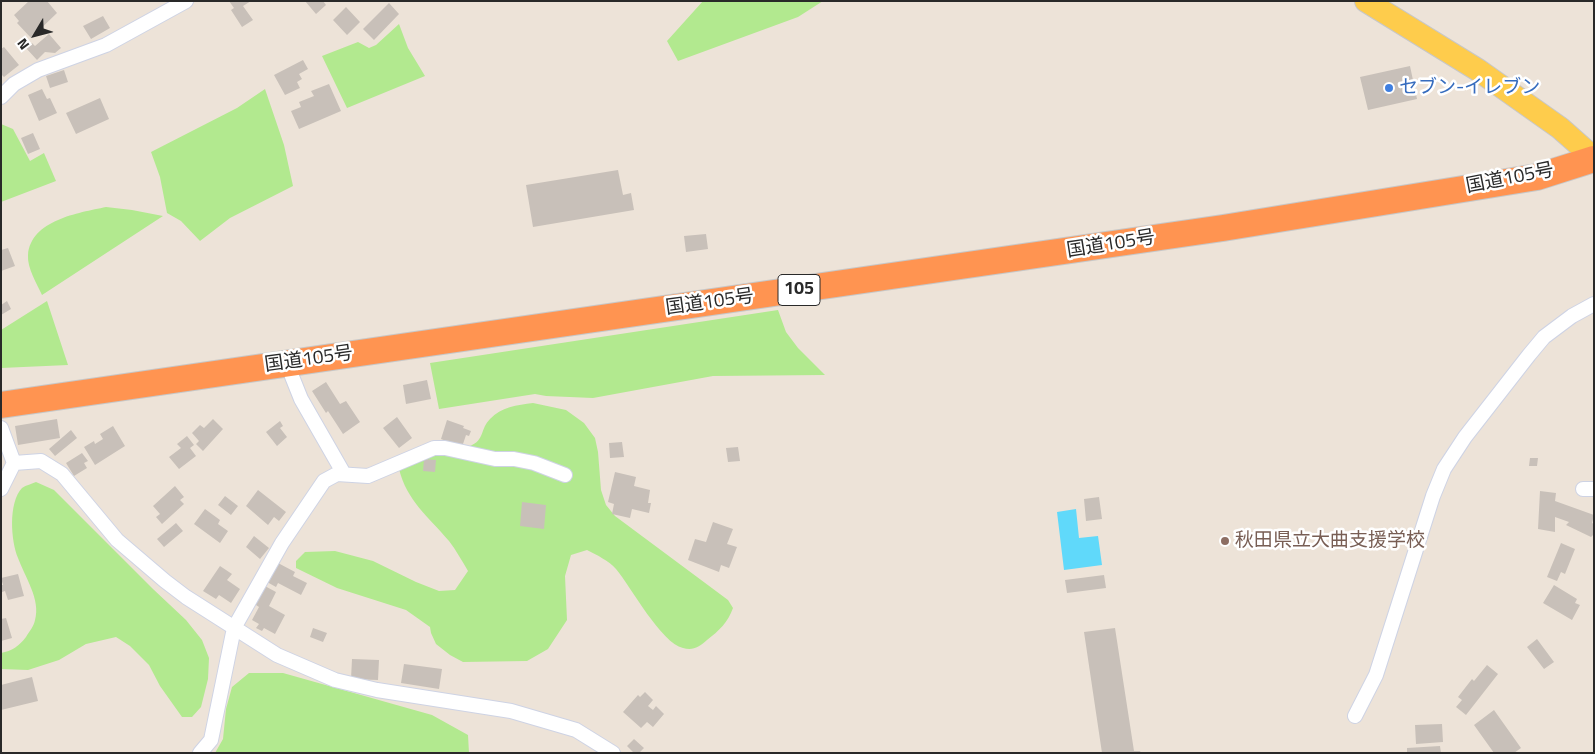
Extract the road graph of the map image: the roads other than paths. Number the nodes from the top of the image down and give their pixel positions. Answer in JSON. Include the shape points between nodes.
{"nodes":[{"id":1,"x":186,"y":1,"type":"edge"},
{"id":2,"x":1366,"y":1,"type":"edge"},
{"id":3,"x":1,"y":98,"type":"edge"},
{"id":4,"x":1594,"y":158,"type":"edge"},
{"id":5,"x":1594,"y":304,"type":"edge"},
{"id":6,"x":287,"y":364,"type":"junction"},
{"id":7,"x":1,"y":405,"type":"edge"},
{"id":8,"x":1,"y":428,"type":"edge"},
{"id":9,"x":14,"y":463,"type":"junction"},
{"id":10,"x":344,"y":474,"type":"junction"},
{"id":11,"x":565,"y":475,"type":"dead end"},
{"id":12,"x":1,"y":489,"type":"edge"},
{"id":13,"x":234,"y":628,"type":"junction"},
{"id":14,"x":1354,"y":716,"type":"dead end"},
{"id":15,"x":200,"y":753,"type":"edge"},
{"id":16,"x":613,"y":753,"type":"edge"}],
"edges":[{"from":1,"to":3,"type":"street","via":[[106,45],[38,70],[14,84]]},
{"from":2,"to":4,"type":"main road","via":[[1478,70],[1560,128]]},
{"from":4,"to":6,"type":"highway","name":"国道105号","number":"105","via":[[1537,176],[1223,228]]},
{"from":5,"to":14,"type":"street","via":[[1544,337],[1465,437],[1444,469],[1376,675]]},
{"from":6,"to":7,"type":"highway","name":"国道105号","number":"105"},
{"from":6,"to":10,"type":"street","via":[[301,398]]},
{"from":8,"to":9,"type":"street"},
{"from":9,"to":12,"type":"street"},
{"from":9,"to":13,"type":"street","via":[[41,461],[62,474],[117,540],[186,597]]},
{"from":10,"to":11,"type":"street","via":[[368,476],[434,448],[445,448],[495,459],[534,463]]},
{"from":10,"to":13,"type":"street","via":[[324,481],[282,544]]},
{"from":13,"to":15,"type":"street","via":[[211,740]]},
{"from":13,"to":16,"type":"street","via":[[277,655],[335,680],[377,690],[511,711],[576,730]]}]}
